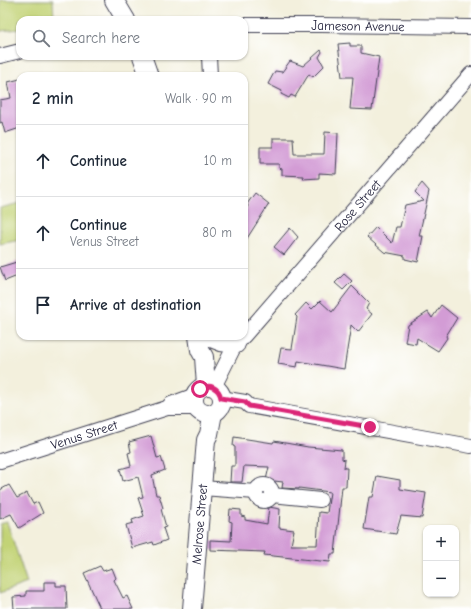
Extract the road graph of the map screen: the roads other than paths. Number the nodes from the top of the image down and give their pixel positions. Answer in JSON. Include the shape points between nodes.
{"nodes":[{"id":1,"x":114,"y":0,"type":"edge"},
{"id":2,"x":124,"y":16,"type":"edge"},
{"id":3,"x":248,"y":25,"type":"edge"},
{"id":4,"x":471,"y":27,"type":"edge"},
{"id":5,"x":16,"y":52,"type":"edge"},
{"id":6,"x":0,"y":56,"type":"edge"},
{"id":7,"x":143,"y":60,"type":"edge"},
{"id":8,"x":209,"y":60,"type":"edge"},
{"id":9,"x":147,"y":72,"type":"edge"},
{"id":10,"x":210,"y":72,"type":"edge"},
{"id":11,"x":471,"y":74,"type":"edge"},
{"id":12,"x":248,"y":331,"type":"edge"},
{"id":13,"x":202,"y":341,"type":"edge"},
{"id":14,"x":239,"y":341,"type":"edge"},
{"id":15,"x":208,"y":398,"type":"junction"},
{"id":16,"x":471,"y":446,"type":"edge"},
{"id":17,"x":0,"y":461,"type":"edge"},
{"id":18,"x":202,"y":488,"type":"junction"},
{"id":19,"x":320,"y":500,"type":"dead end"},
{"id":20,"x":192,"y":609,"type":"edge"}],
"edges":[{"from":1,"to":2,"type":"street"},
{"from":3,"to":4,"type":"street","name":"Jameson Avenue"},
{"from":5,"to":6,"type":"street"},
{"from":7,"to":9,"type":"street"},
{"from":8,"to":10,"type":"street"},
{"from":11,"to":12,"type":"street","name":"Rose Street"},
{"from":13,"to":14,"type":"street"},
{"from":13,"to":15,"type":"street","name":"Melrose Street","via":[[198,359]]},
{"from":14,"to":15,"type":"street","name":"Rose Street","via":[[220,359],[212,372]]},
{"from":15,"to":16,"type":"street","name":"Venus Street","via":[[245,402],[249,406]]},
{"from":15,"to":17,"type":"street","name":"Venus Street","via":[[170,404],[167,408]]},
{"from":15,"to":18,"type":"street","name":"Melrose Street","via":[[209,434],[206,440]]},
{"from":18,"to":19,"type":"street","via":[[256,492],[258,499],[261,500],[268,500],[272,495]]},
{"from":18,"to":20,"type":"street","name":"Melrose Street"}]}
